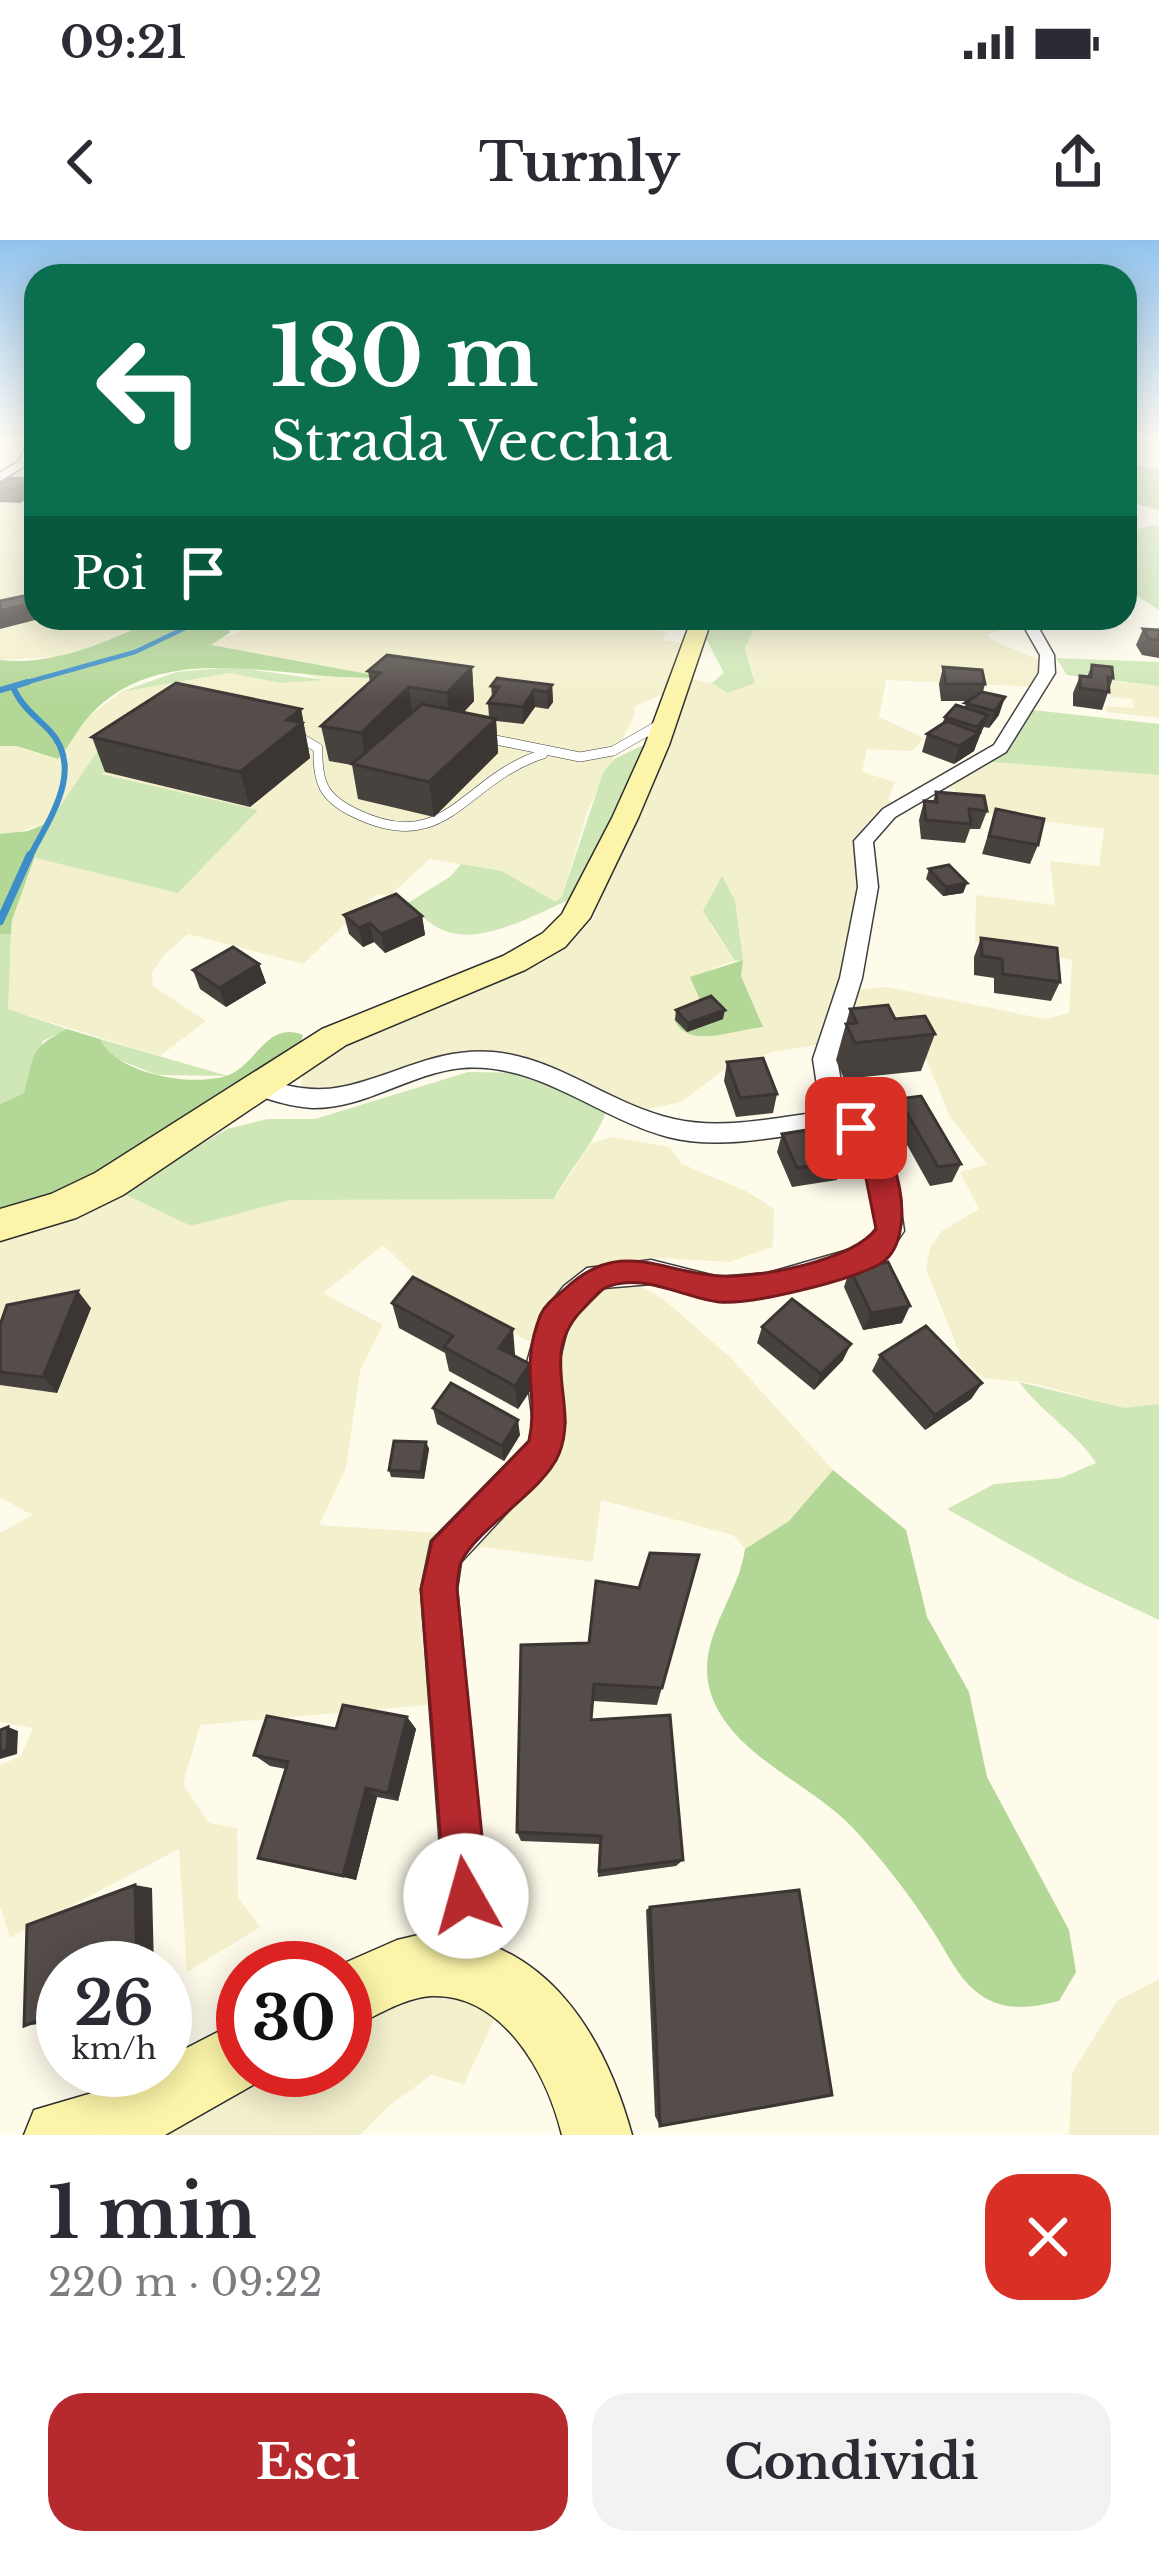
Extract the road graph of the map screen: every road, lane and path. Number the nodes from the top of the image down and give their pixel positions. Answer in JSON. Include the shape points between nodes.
{"nodes":[{"id":1,"x":698,"y":630,"type":"edge"},
{"id":2,"x":1033,"y":630,"type":"edge"},
{"id":3,"x":666,"y":721,"type":"junction"},
{"id":4,"x":281,"y":729,"type":"edge"},
{"id":5,"x":459,"y":732,"type":"edge"},
{"id":6,"x":543,"y":754,"type":"junction"},
{"id":7,"x":259,"y":1087,"type":"junction"},
{"id":8,"x":835,"y":1120,"type":"junction"},
{"id":9,"x":0,"y":1226,"type":"edge"},
{"id":10,"x":476,"y":1967,"type":"junction"},
{"id":11,"x":372,"y":1984,"type":"edge"},
{"id":12,"x":216,"y":2068,"type":"edge"},
{"id":13,"x":58,"y":2135,"type":"edge"},
{"id":14,"x":597,"y":2135,"type":"edge"}],
"edges":[{"from":1,"to":3,"type":"street"},
{"from":2,"to":8,"type":"street","via":[[1047,673],[1000,748],[889,813],[863,841],[868,887],[825,1059]]},
{"from":3,"to":6,"type":"lane","via":[[610,752]]},
{"from":3,"to":7,"type":"street","via":[[564,931],[514,963],[334,1037]]},
{"from":4,"to":6,"type":"lane","via":[[318,748],[314,778],[325,795],[356,815],[404,828],[451,817],[494,771]]},
{"from":5,"to":6,"type":"lane"},
{"from":7,"to":8,"type":"street","via":[[287,1098],[334,1099],[460,1060],[512,1062],[671,1129]]},
{"from":7,"to":9,"type":"street","via":[[110,1184]]},
{"from":8,"to":10,"type":"street","via":[[872,1144],[890,1231],[872,1255],[768,1286],[719,1289],[651,1272],[597,1276],[555,1316],[542,1366],[544,1449],[444,1554],[439,1589]]},
{"from":10,"to":11,"type":"street","via":[[431,1964]]},
{"from":10,"to":14,"type":"street","via":[[547,2025]]},
{"from":12,"to":13,"type":"street","via":[[127,2118]]}]}
